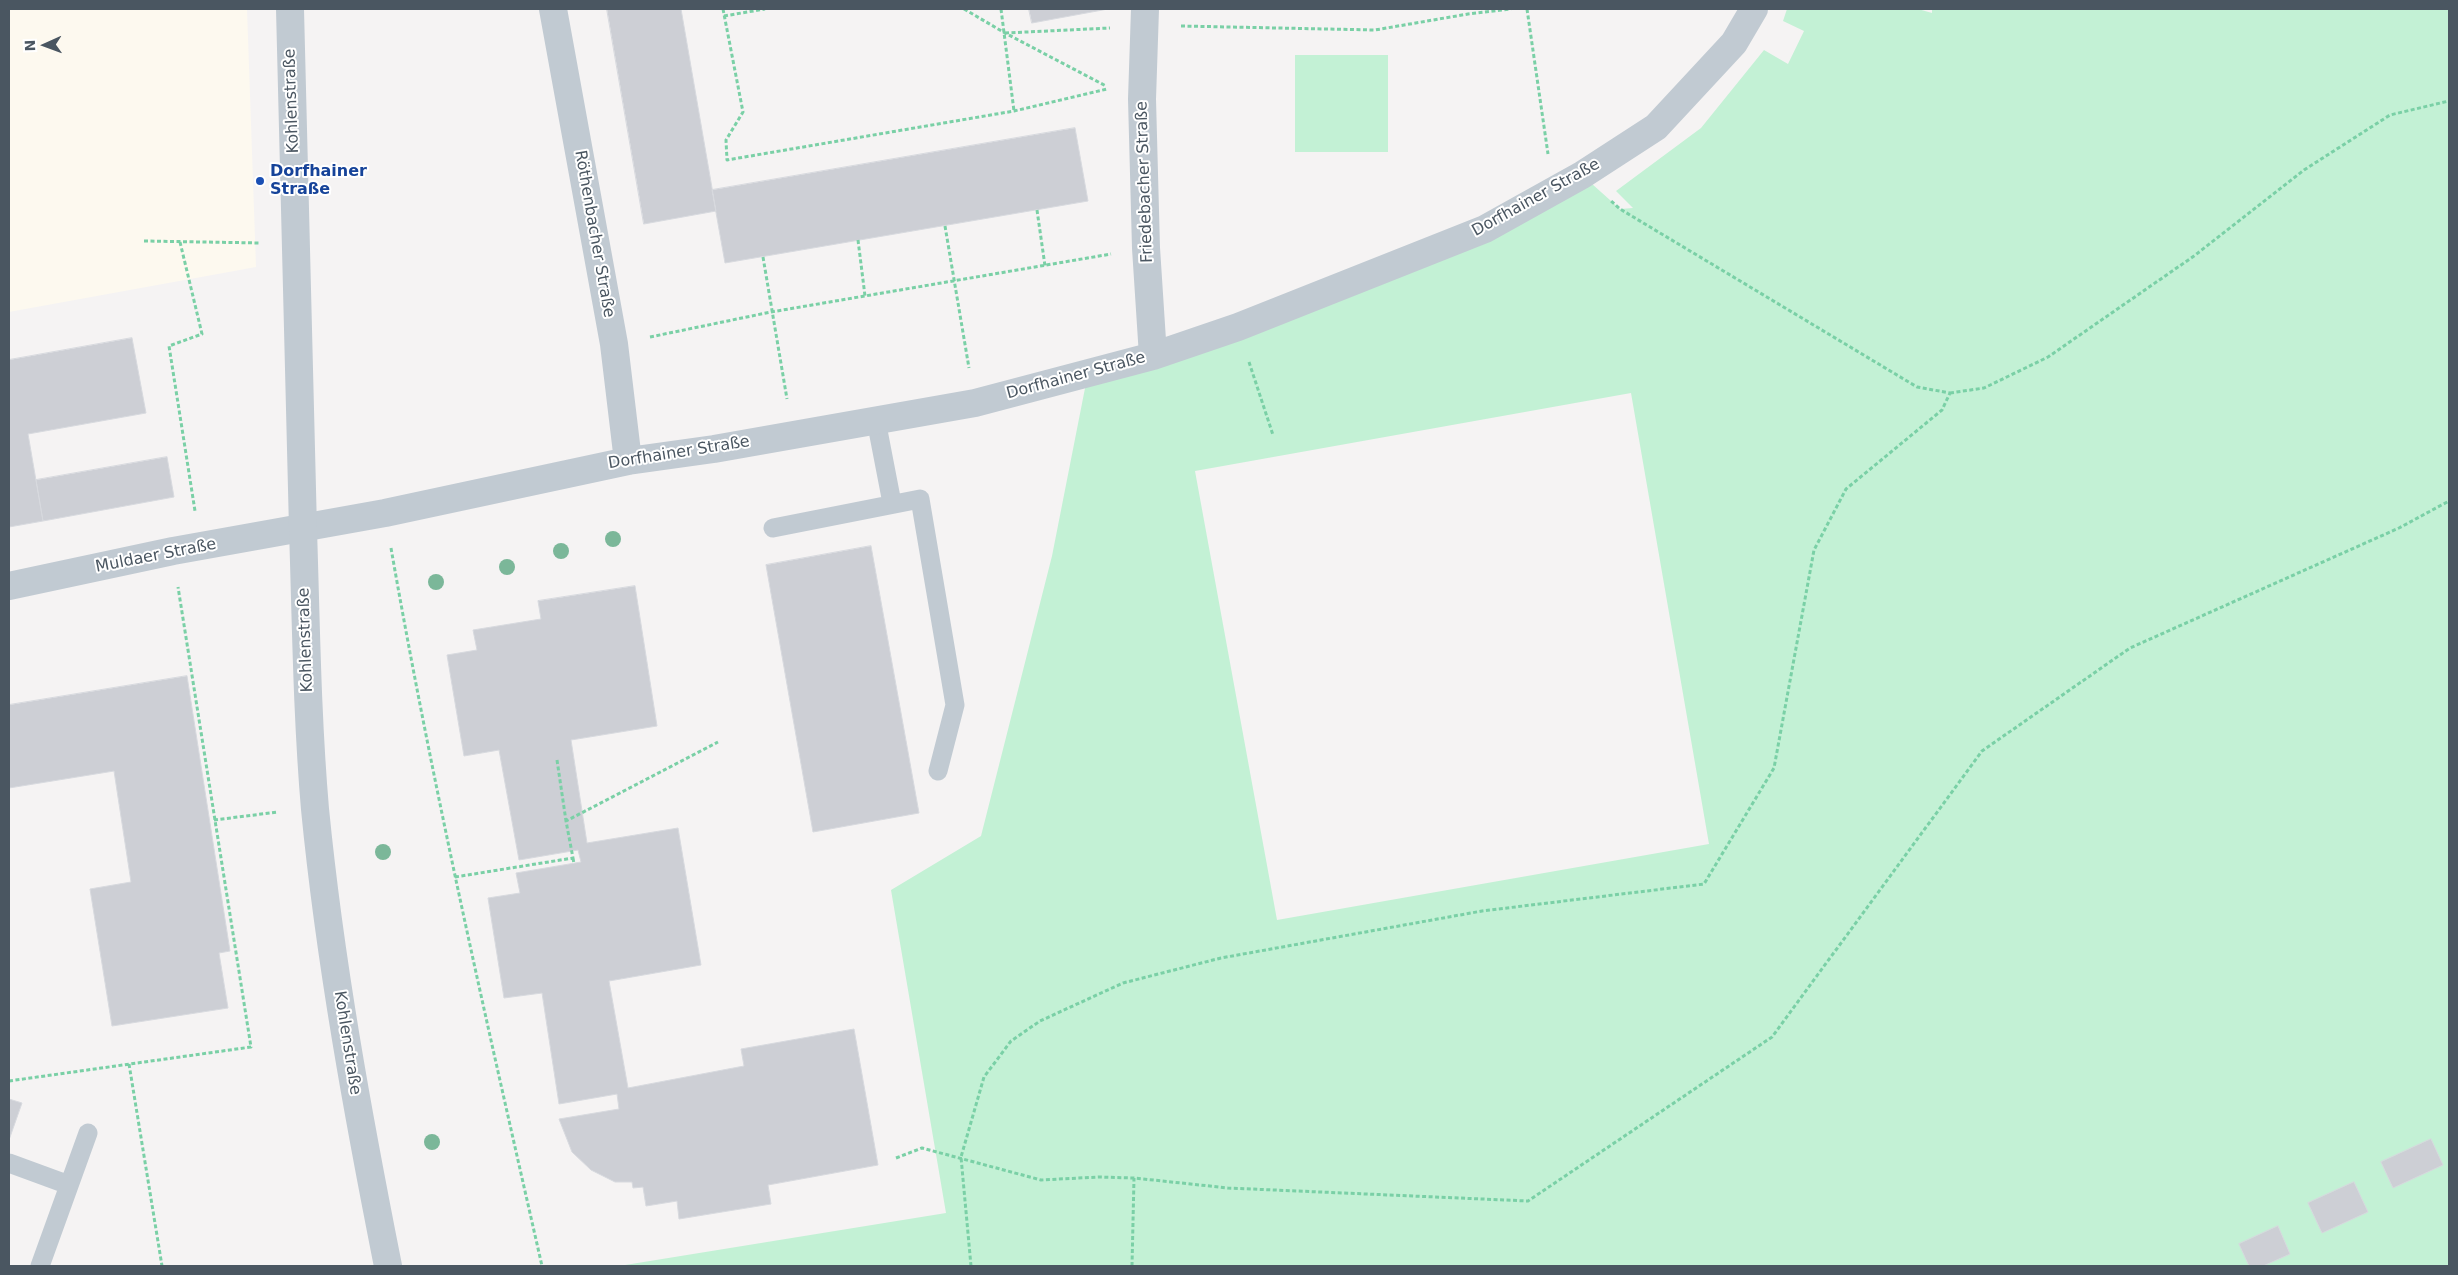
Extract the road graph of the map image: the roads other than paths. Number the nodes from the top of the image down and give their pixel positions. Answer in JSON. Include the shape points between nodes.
{"nodes":[{"id":1,"x":290,"y":9,"type":"edge"},
{"id":2,"x":553,"y":9,"type":"edge"},
{"id":3,"x":1754,"y":9,"type":"edge"},
{"id":4,"x":1145,"y":17,"type":"edge"},
{"id":5,"x":1153,"y":356,"type":"junction"},
{"id":6,"x":876,"y":420,"type":"junction"},
{"id":7,"x":628,"y":461,"type":"junction"},
{"id":8,"x":892,"y":503,"type":"junction"},
{"id":9,"x":303,"y":527,"type":"junction"},
{"id":10,"x":773,"y":528,"type":"dead end"},
{"id":11,"x":9,"y":586,"type":"edge"},
{"id":12,"x":938,"y":771,"type":"dead end"},
{"id":13,"x":88,"y":1133,"type":"dead end"},
{"id":14,"x":9,"y":1163,"type":"edge"},
{"id":15,"x":69,"y":1185,"type":"junction"},
{"id":16,"x":40,"y":1266,"type":"edge"},
{"id":17,"x":388,"y":1266,"type":"edge"}],
"edges":[{"from":1,"to":9,"type":"street","name":"Kohlenstraße"},
{"from":2,"to":7,"type":"street","name":"Röthenbacher Straße","via":[[614,344]]},
{"from":3,"to":5,"type":"street","name":"Dorfhainer Straße","via":[[1734,43],[1656,127],[1582,175],[1485,229],[1238,327]]},
{"from":4,"to":5,"type":"street","name":"Friedebacher Straße","via":[[1142,99]]},
{"from":5,"to":6,"type":"street","name":"Dorfhainer Straße","via":[[975,403]]},
{"from":6,"to":7,"type":"street","name":"Dorfhainer Straße"},
{"from":6,"to":8,"type":"lane"},
{"from":7,"to":9,"type":"street","name":"Dorfhainer Straße"},
{"from":8,"to":10,"type":"lane"},
{"from":8,"to":12,"type":"lane","via":[[920,499],[955,705]]},
{"from":9,"to":11,"type":"street","name":"Muldaer Straße","via":[[173,550]]},
{"from":9,"to":17,"type":"street","name":"Kohlenstraße","via":[[308,707],[329,929]]},
{"from":13,"to":15,"type":"lane"},
{"from":14,"to":15,"type":"lane"},
{"from":15,"to":16,"type":"lane"}]}
